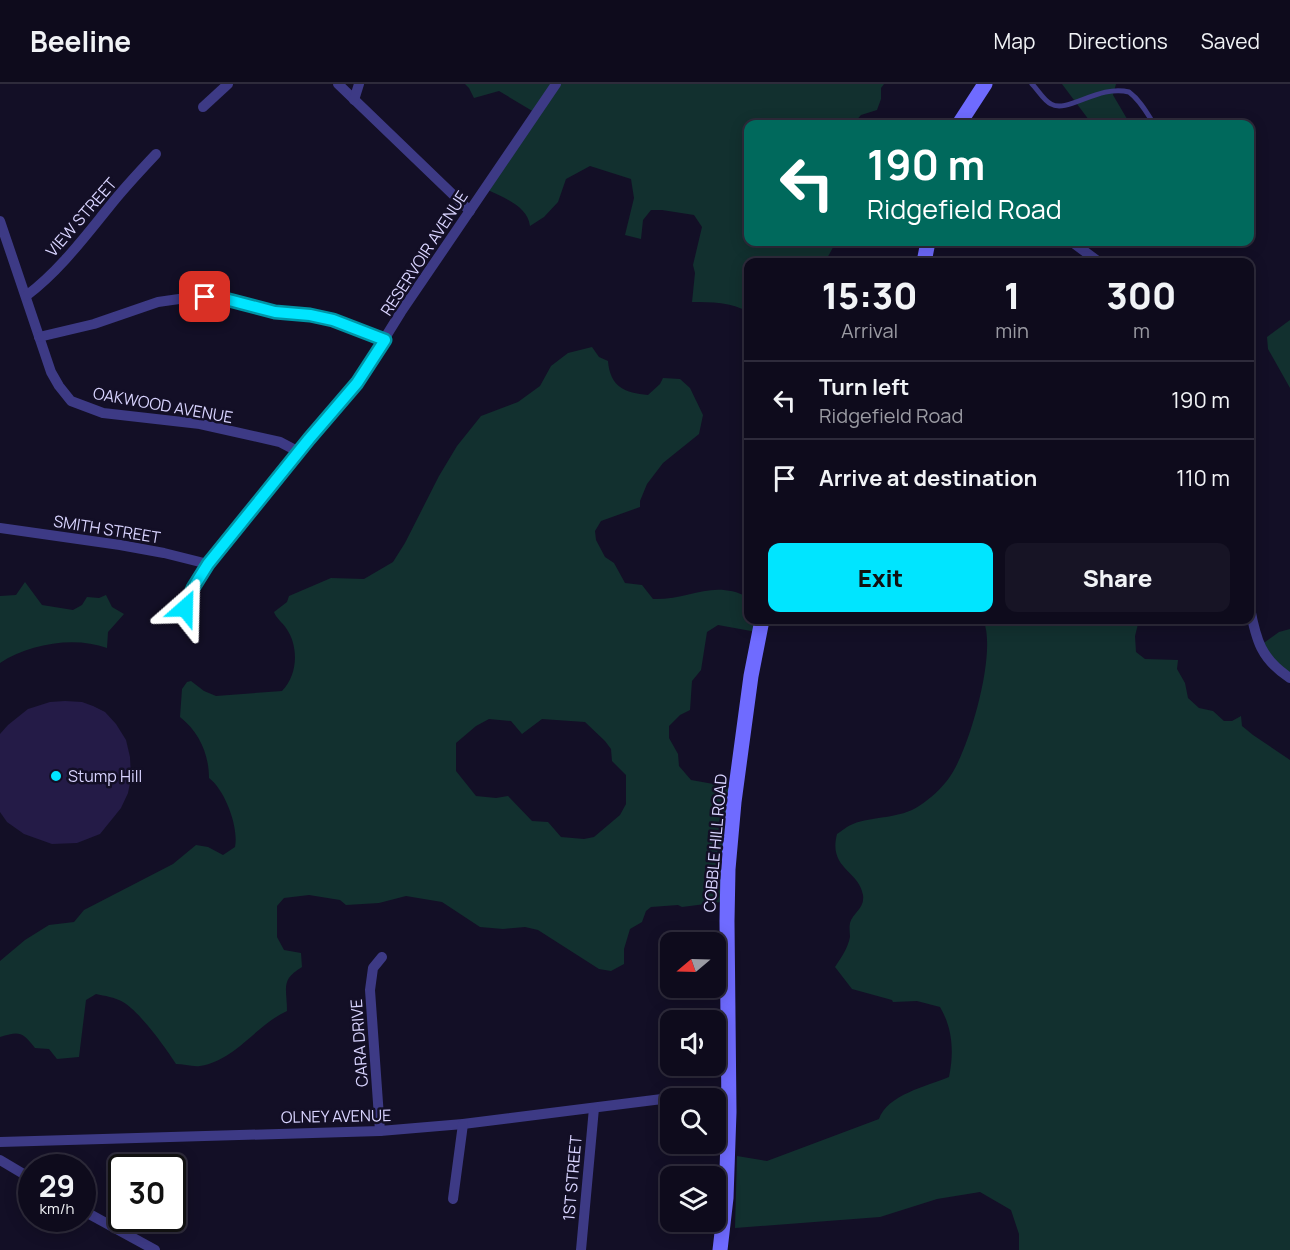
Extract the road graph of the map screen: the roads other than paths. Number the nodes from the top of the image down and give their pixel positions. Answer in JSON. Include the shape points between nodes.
{"nodes":[{"id":1,"x":228,"y":84,"type":"edge"},
{"id":2,"x":338,"y":84,"type":"edge"},
{"id":3,"x":359,"y":84,"type":"edge"},
{"id":4,"x":556,"y":84,"type":"edge"},
{"id":5,"x":985,"y":84,"type":"edge"},
{"id":6,"x":1032,"y":84,"type":"edge"},
{"id":7,"x":354,"y":100,"type":"junction"},
{"id":8,"x":203,"y":107,"type":"dead end"},
{"id":9,"x":962,"y":120,"type":"edge"},
{"id":10,"x":1151,"y":120,"type":"edge"},
{"id":11,"x":156,"y":154,"type":"dead end"},
{"id":12,"x":470,"y":211,"type":"junction"},
{"id":13,"x":0,"y":221,"type":"edge"},
{"id":14,"x":1078,"y":246,"type":"edge"},
{"id":15,"x":1094,"y":258,"type":"edge"},
{"id":16,"x":26,"y":297,"type":"junction"},
{"id":17,"x":39,"y":337,"type":"junction"},
{"id":18,"x":385,"y":340,"type":"junction"},
{"id":19,"x":299,"y":452,"type":"junction"},
{"id":20,"x":0,"y":528,"type":"edge"},
{"id":21,"x":208,"y":564,"type":"junction"},
{"id":22,"x":185,"y":608,"type":"dead end"},
{"id":23,"x":761,"y":624,"type":"edge"},
{"id":24,"x":1253,"y":624,"type":"edge"},
{"id":25,"x":1290,"y":678,"type":"edge"},
{"id":26,"x":382,"y":957,"type":"dead end"},
{"id":27,"x":726,"y":1092,"type":"edge"},
{"id":28,"x":729,"y":1092,"type":"junction"},
{"id":29,"x":660,"y":1100,"type":"edge"},
{"id":30,"x":594,"y":1108,"type":"junction"},
{"id":31,"x":463,"y":1124,"type":"junction"},
{"id":32,"x":380,"y":1131,"type":"junction"},
{"id":33,"x":0,"y":1142,"type":"edge"},
{"id":34,"x":0,"y":1160,"type":"edge"},
{"id":35,"x":18,"y":1171,"type":"edge"},
{"id":36,"x":453,"y":1199,"type":"dead end"},
{"id":37,"x":96,"y":1218,"type":"edge"},
{"id":38,"x":154,"y":1250,"type":"edge"},
{"id":39,"x":581,"y":1250,"type":"edge"},
{"id":40,"x":720,"y":1250,"type":"edge"}],
"edges":[{"from":1,"to":8,"type":"street"},
{"from":2,"to":7,"type":"street"},
{"from":3,"to":7,"type":"street"},
{"from":4,"to":12,"type":"street","name":"RESERVOIR AVENUE"},
{"from":5,"to":9,"type":"street"},
{"from":6,"to":10,"type":"lane","via":[[1056,106],[1093,89],[1118,87],[1128,91]]},
{"from":7,"to":12,"type":"street"},
{"from":11,"to":16,"type":"street","name":"VIEW STREET","via":[[72,253]]},
{"from":12,"to":18,"type":"street","name":"RESERVOIR AVENUE"},
{"from":13,"to":16,"type":"street","name":"OAKWOOD AVENUE"},
{"from":14,"to":15,"type":"street"},
{"from":16,"to":17,"type":"street","name":"OAKWOOD AVENUE"},
{"from":17,"to":18,"type":"street","via":[[94,324],[158,302],[212,297],[333,320]]},
{"from":17,"to":19,"type":"street","name":"OAKWOOD AVENUE","via":[[51,372],[66,397],[76,404],[103,413],[219,428],[280,442]]},
{"from":18,"to":19,"type":"street","name":"RESERVOIR AVENUE","via":[[357,383]]},
{"from":19,"to":21,"type":"street","name":"RESERVOIR AVENUE"},
{"from":20,"to":21,"type":"street","name":"SMITH STREET","via":[[120,545]]},
{"from":21,"to":22,"type":"street","name":"RESERVOIR AVENUE"},
{"from":23,"to":28,"type":"street","name":"COBBLE HILL ROAD","via":[[742,738],[728,869]]},
{"from":24,"to":25,"type":"street","via":[[1262,652]]},
{"from":26,"to":32,"type":"street","name":"CARA DRIVE","via":[[374,968],[370,990]]},
{"from":27,"to":28,"type":"street","name":"OLNEY AVENUE"},
{"from":28,"to":40,"type":"street","name":"COBBLE HILL ROAD","via":[[726,1198]]},
{"from":29,"to":30,"type":"street","name":"OLNEY AVENUE"},
{"from":30,"to":31,"type":"street","name":"OLNEY AVENUE"},
{"from":30,"to":39,"type":"street","name":"1ST STREET"},
{"from":31,"to":32,"type":"street","name":"OLNEY AVENUE"},
{"from":31,"to":36,"type":"street"},
{"from":32,"to":33,"type":"street","name":"OLNEY AVENUE"},
{"from":34,"to":35,"type":"street"},
{"from":37,"to":38,"type":"street"}]}
